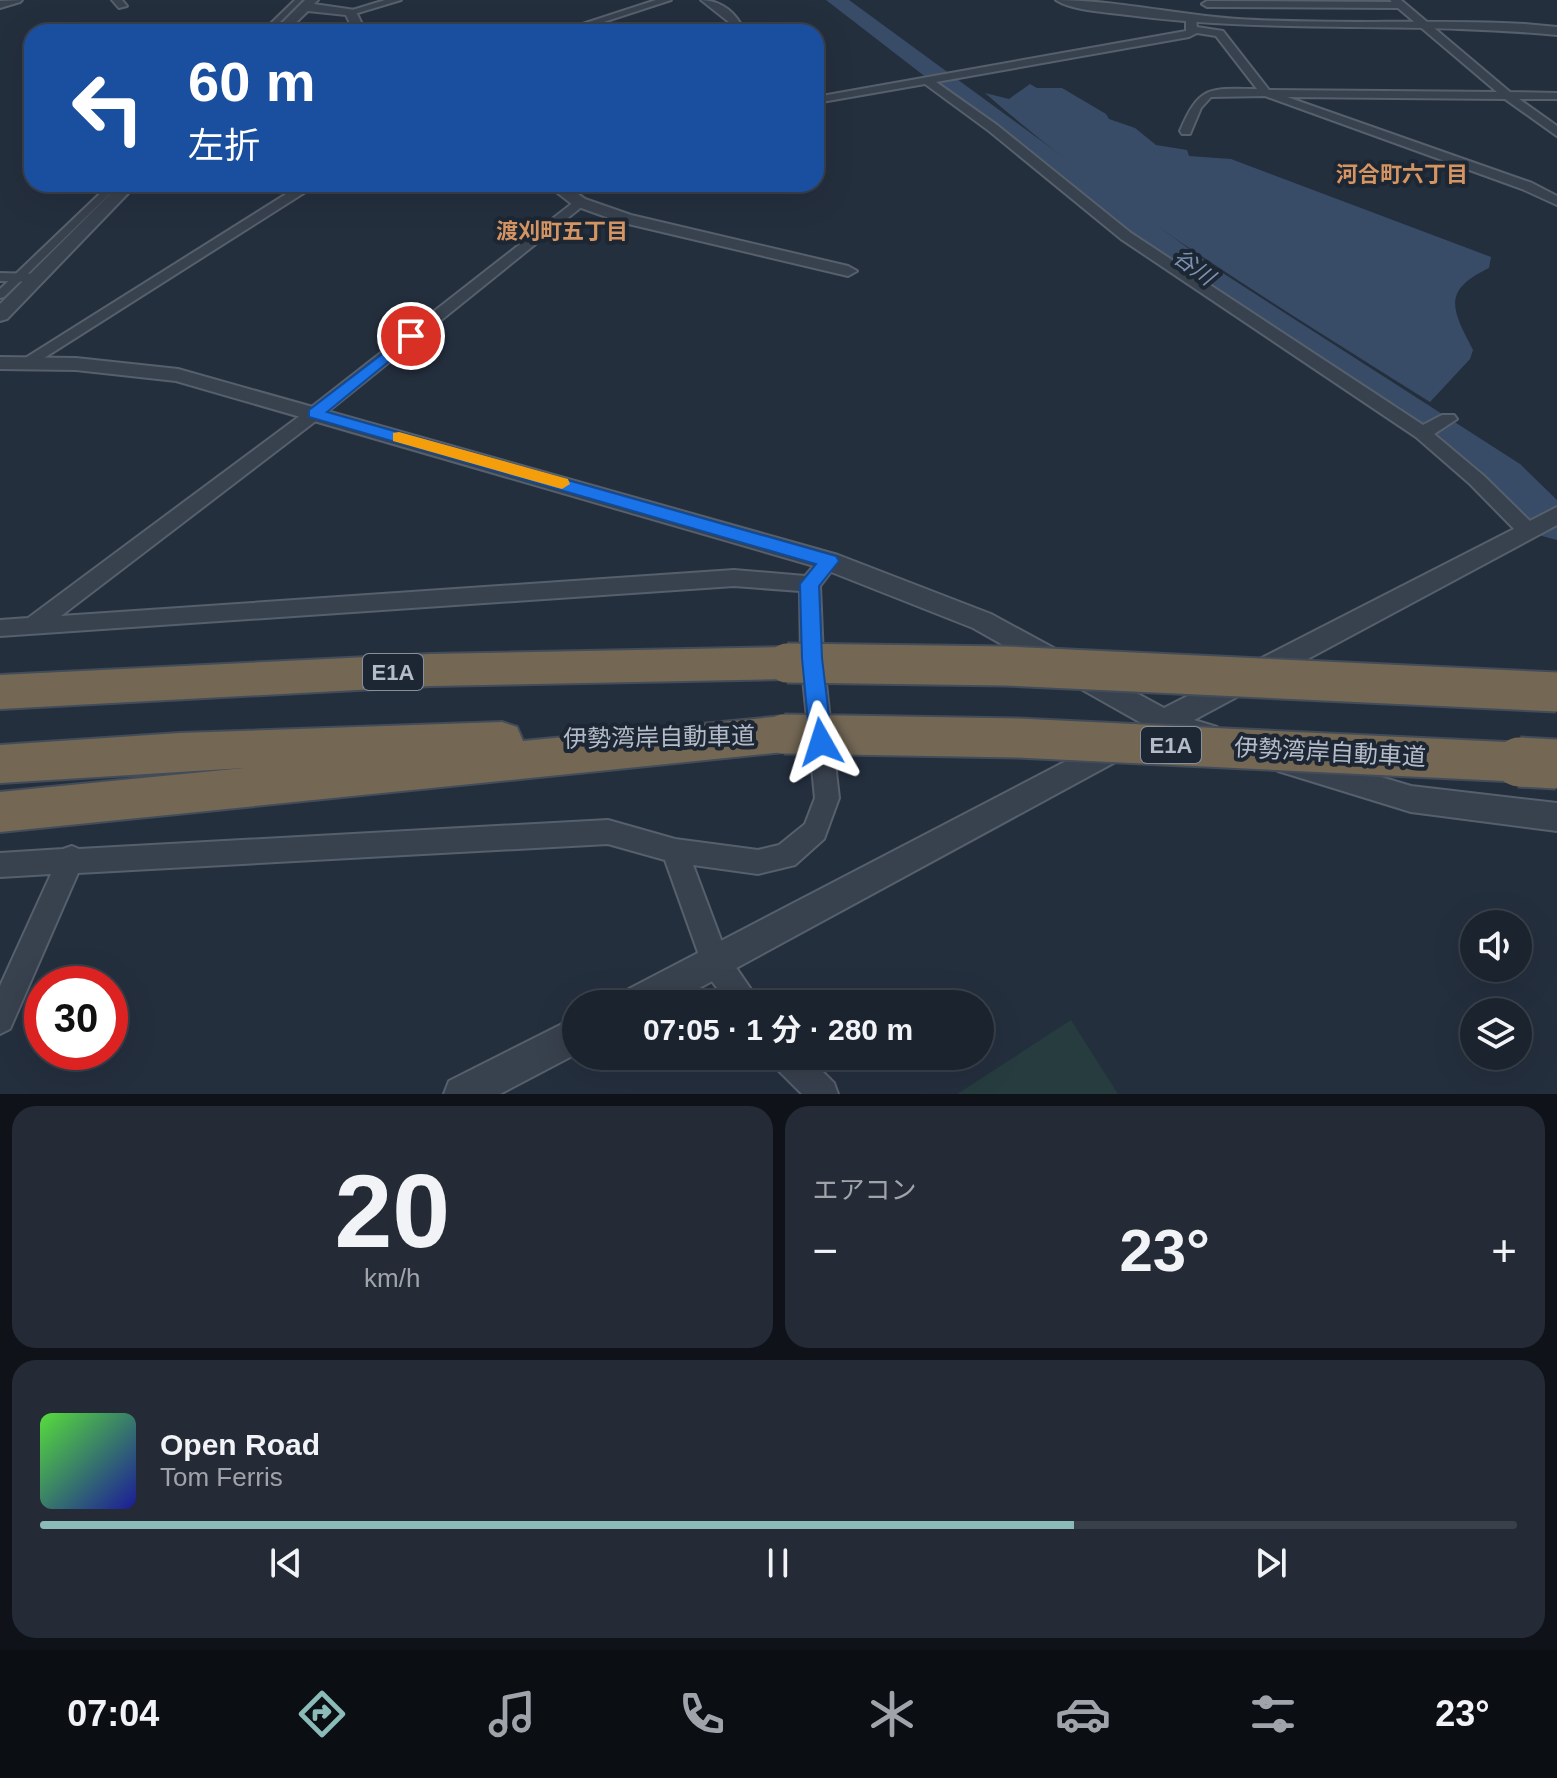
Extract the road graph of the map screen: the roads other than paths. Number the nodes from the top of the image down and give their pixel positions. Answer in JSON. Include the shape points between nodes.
{"nodes":[{"id":1,"x":16,"y":0,"type":"edge"},
{"id":2,"x":396,"y":0,"type":"edge"},
{"id":3,"x":666,"y":0,"type":"edge"},
{"id":4,"x":706,"y":0,"type":"edge"},
{"id":5,"x":1062,"y":0,"type":"edge"},
{"id":6,"x":1193,"y":0,"type":"edge"},
{"id":7,"x":305,"y":2,"type":"edge"},
{"id":8,"x":1398,"y":2,"type":"edge"},
{"id":9,"x":1207,"y":4,"type":"junction"},
{"id":10,"x":0,"y":5,"type":"edge"},
{"id":11,"x":351,"y":12,"type":"junction"},
{"id":12,"x":1213,"y":15,"type":"dead end"},
{"id":13,"x":276,"y":24,"type":"edge"},
{"id":14,"x":286,"y":24,"type":"edge"},
{"id":15,"x":356,"y":24,"type":"edge"},
{"id":16,"x":589,"y":24,"type":"edge"},
{"id":17,"x":734,"y":24,"type":"edge"},
{"id":18,"x":1191,"y":24,"type":"junction"},
{"id":19,"x":1424,"y":25,"type":"junction"},
{"id":20,"x":1557,"y":31,"type":"edge"},
{"id":21,"x":931,"y":81,"type":"junction"},
{"id":22,"x":1266,"y":93,"type":"junction"},
{"id":23,"x":1508,"y":96,"type":"junction"},
{"id":24,"x":1557,"y":96,"type":"edge"},
{"id":25,"x":824,"y":99,"type":"edge"},
{"id":26,"x":1186,"y":131,"type":"dead end"},
{"id":27,"x":1557,"y":132,"type":"edge"},
{"id":28,"x":107,"y":192,"type":"edge"},
{"id":29,"x":121,"y":192,"type":"edge"},
{"id":30,"x":298,"y":192,"type":"edge"},
{"id":31,"x":565,"y":192,"type":"edge"},
{"id":32,"x":1557,"y":201,"type":"edge"},
{"id":33,"x":579,"y":202,"type":"junction"},
{"id":34,"x":848,"y":271,"type":"dead end"},
{"id":35,"x":0,"y":277,"type":"edge"},
{"id":36,"x":18,"y":277,"type":"junction"},
{"id":37,"x":37,"y":278,"type":"junction"},
{"id":38,"x":0,"y":295,"type":"edge"},
{"id":39,"x":0,"y":315,"type":"edge"},
{"id":40,"x":27,"y":362,"type":"junction"},
{"id":41,"x":0,"y":363,"type":"edge"},
{"id":42,"x":315,"y":413,"type":"junction"},
{"id":43,"x":1448,"y":419,"type":"dead end"},
{"id":44,"x":1424,"y":431,"type":"junction"},
{"id":45,"x":1557,"y":515,"type":"edge"},
{"id":46,"x":1529,"y":530,"type":"junction"},
{"id":47,"x":829,"y":561,"type":"junction"},
{"id":48,"x":810,"y":584,"type":"junction"},
{"id":49,"x":32,"y":626,"type":"junction"},
{"id":50,"x":0,"y":628,"type":"edge"},
{"id":51,"x":0,"y":692,"type":"edge"},
{"id":52,"x":1557,"y":692,"type":"edge"},
{"id":53,"x":1164,"y":722,"type":"junction"},
{"id":54,"x":784,"y":734,"type":"junction"},
{"id":55,"x":0,"y":764,"type":"edge"},
{"id":56,"x":1557,"y":764,"type":"edge"},
{"id":57,"x":0,"y":812,"type":"edge"},
{"id":58,"x":1557,"y":817,"type":"edge"},
{"id":59,"x":675,"y":851,"type":"junction"},
{"id":60,"x":72,"y":858,"type":"junction"},
{"id":61,"x":0,"y":865,"type":"edge"},
{"id":62,"x":715,"y":962,"type":"junction"},
{"id":63,"x":662,"y":990,"type":"edge"},
{"id":64,"x":736,"y":990,"type":"edge"},
{"id":65,"x":0,"y":1019,"type":"edge"},
{"id":66,"x":562,"y":1042,"type":"edge"},
{"id":67,"x":800,"y":1070,"type":"edge"},
{"id":68,"x":462,"y":1094,"type":"edge"},
{"id":69,"x":823,"y":1094,"type":"edge"}],
"edges":[{"from":1,"to":10,"type":"street"},
{"from":2,"to":11,"type":"street"},
{"from":3,"to":16,"type":"street"},
{"from":4,"to":17,"type":"street","via":[[731,16]]},
{"from":5,"to":18,"type":"street"},
{"from":6,"to":9,"type":"street"},
{"from":7,"to":11,"type":"street"},
{"from":7,"to":13,"type":"street"},
{"from":7,"to":14,"type":"street"},
{"from":8,"to":9,"type":"street"},
{"from":8,"to":19,"type":"street"},
{"from":9,"to":12,"type":"street"},
{"from":11,"to":15,"type":"street"},
{"from":18,"to":19,"type":"street"},
{"from":18,"to":21,"type":"street","via":[[1189,34]]},
{"from":18,"to":22,"type":"street","via":[[1219,33]]},
{"from":19,"to":20,"type":"street"},
{"from":19,"to":23,"type":"street"},
{"from":21,"to":25,"type":"street"},
{"from":21,"to":44,"type":"street","via":[[1126,236]]},
{"from":22,"to":23,"type":"street"},
{"from":22,"to":26,"type":"street","via":[[1205,94]]},
{"from":22,"to":32,"type":"street"},
{"from":23,"to":24,"type":"street"},
{"from":23,"to":27,"type":"street"},
{"from":28,"to":36,"type":"street"},
{"from":29,"to":37,"type":"street"},
{"from":30,"to":40,"type":"street"},
{"from":31,"to":33,"type":"street"},
{"from":33,"to":34,"type":"street","via":[[626,219]]},
{"from":33,"to":42,"type":"street"},
{"from":35,"to":36,"type":"street"},
{"from":36,"to":37,"type":"street"},
{"from":36,"to":38,"type":"street"},
{"from":37,"to":39,"type":"street"},
{"from":40,"to":41,"type":"street"},
{"from":40,"to":42,"type":"street","via":[[178,375]]},
{"from":42,"to":47,"type":"street"},
{"from":42,"to":49,"type":"street"},
{"from":43,"to":44,"type":"street"},
{"from":44,"to":46,"type":"street"},
{"from":45,"to":46,"type":"street"},
{"from":46,"to":53,"type":"street"},
{"from":47,"to":48,"type":"street"},
{"from":47,"to":53,"type":"street","via":[[982,621]]},
{"from":48,"to":49,"type":"street","via":[[719,579]]},
{"from":48,"to":59,"type":"street","via":[[827,798],[815,831],[786,856],[758,862]]},
{"from":49,"to":50,"type":"street"},
{"from":51,"to":52,"type":"highway","number":"E1A","bridge":true,"via":[[431,670],[787,663],[1006,666]]},
{"from":53,"to":58,"type":"street","via":[[1411,799]]},
{"from":53,"to":62,"type":"street"},
{"from":54,"to":55,"type":"highway","name":"伊勢湾岸自動車道","number":"E1A","via":[[410,743]]},
{"from":54,"to":56,"type":"highway","name":"伊勢湾岸自動車道","number":"E1A","bridge":true,"via":[[1065,740]]},
{"from":54,"to":57,"type":"highway"},
{"from":59,"to":60,"type":"street","via":[[608,832]]},
{"from":59,"to":62,"type":"street"},
{"from":60,"to":61,"type":"street"},
{"from":60,"to":65,"type":"street"},
{"from":62,"to":63,"type":"street"},
{"from":62,"to":64,"type":"street"},
{"from":66,"to":68,"type":"street"},
{"from":67,"to":69,"type":"street"}]}
